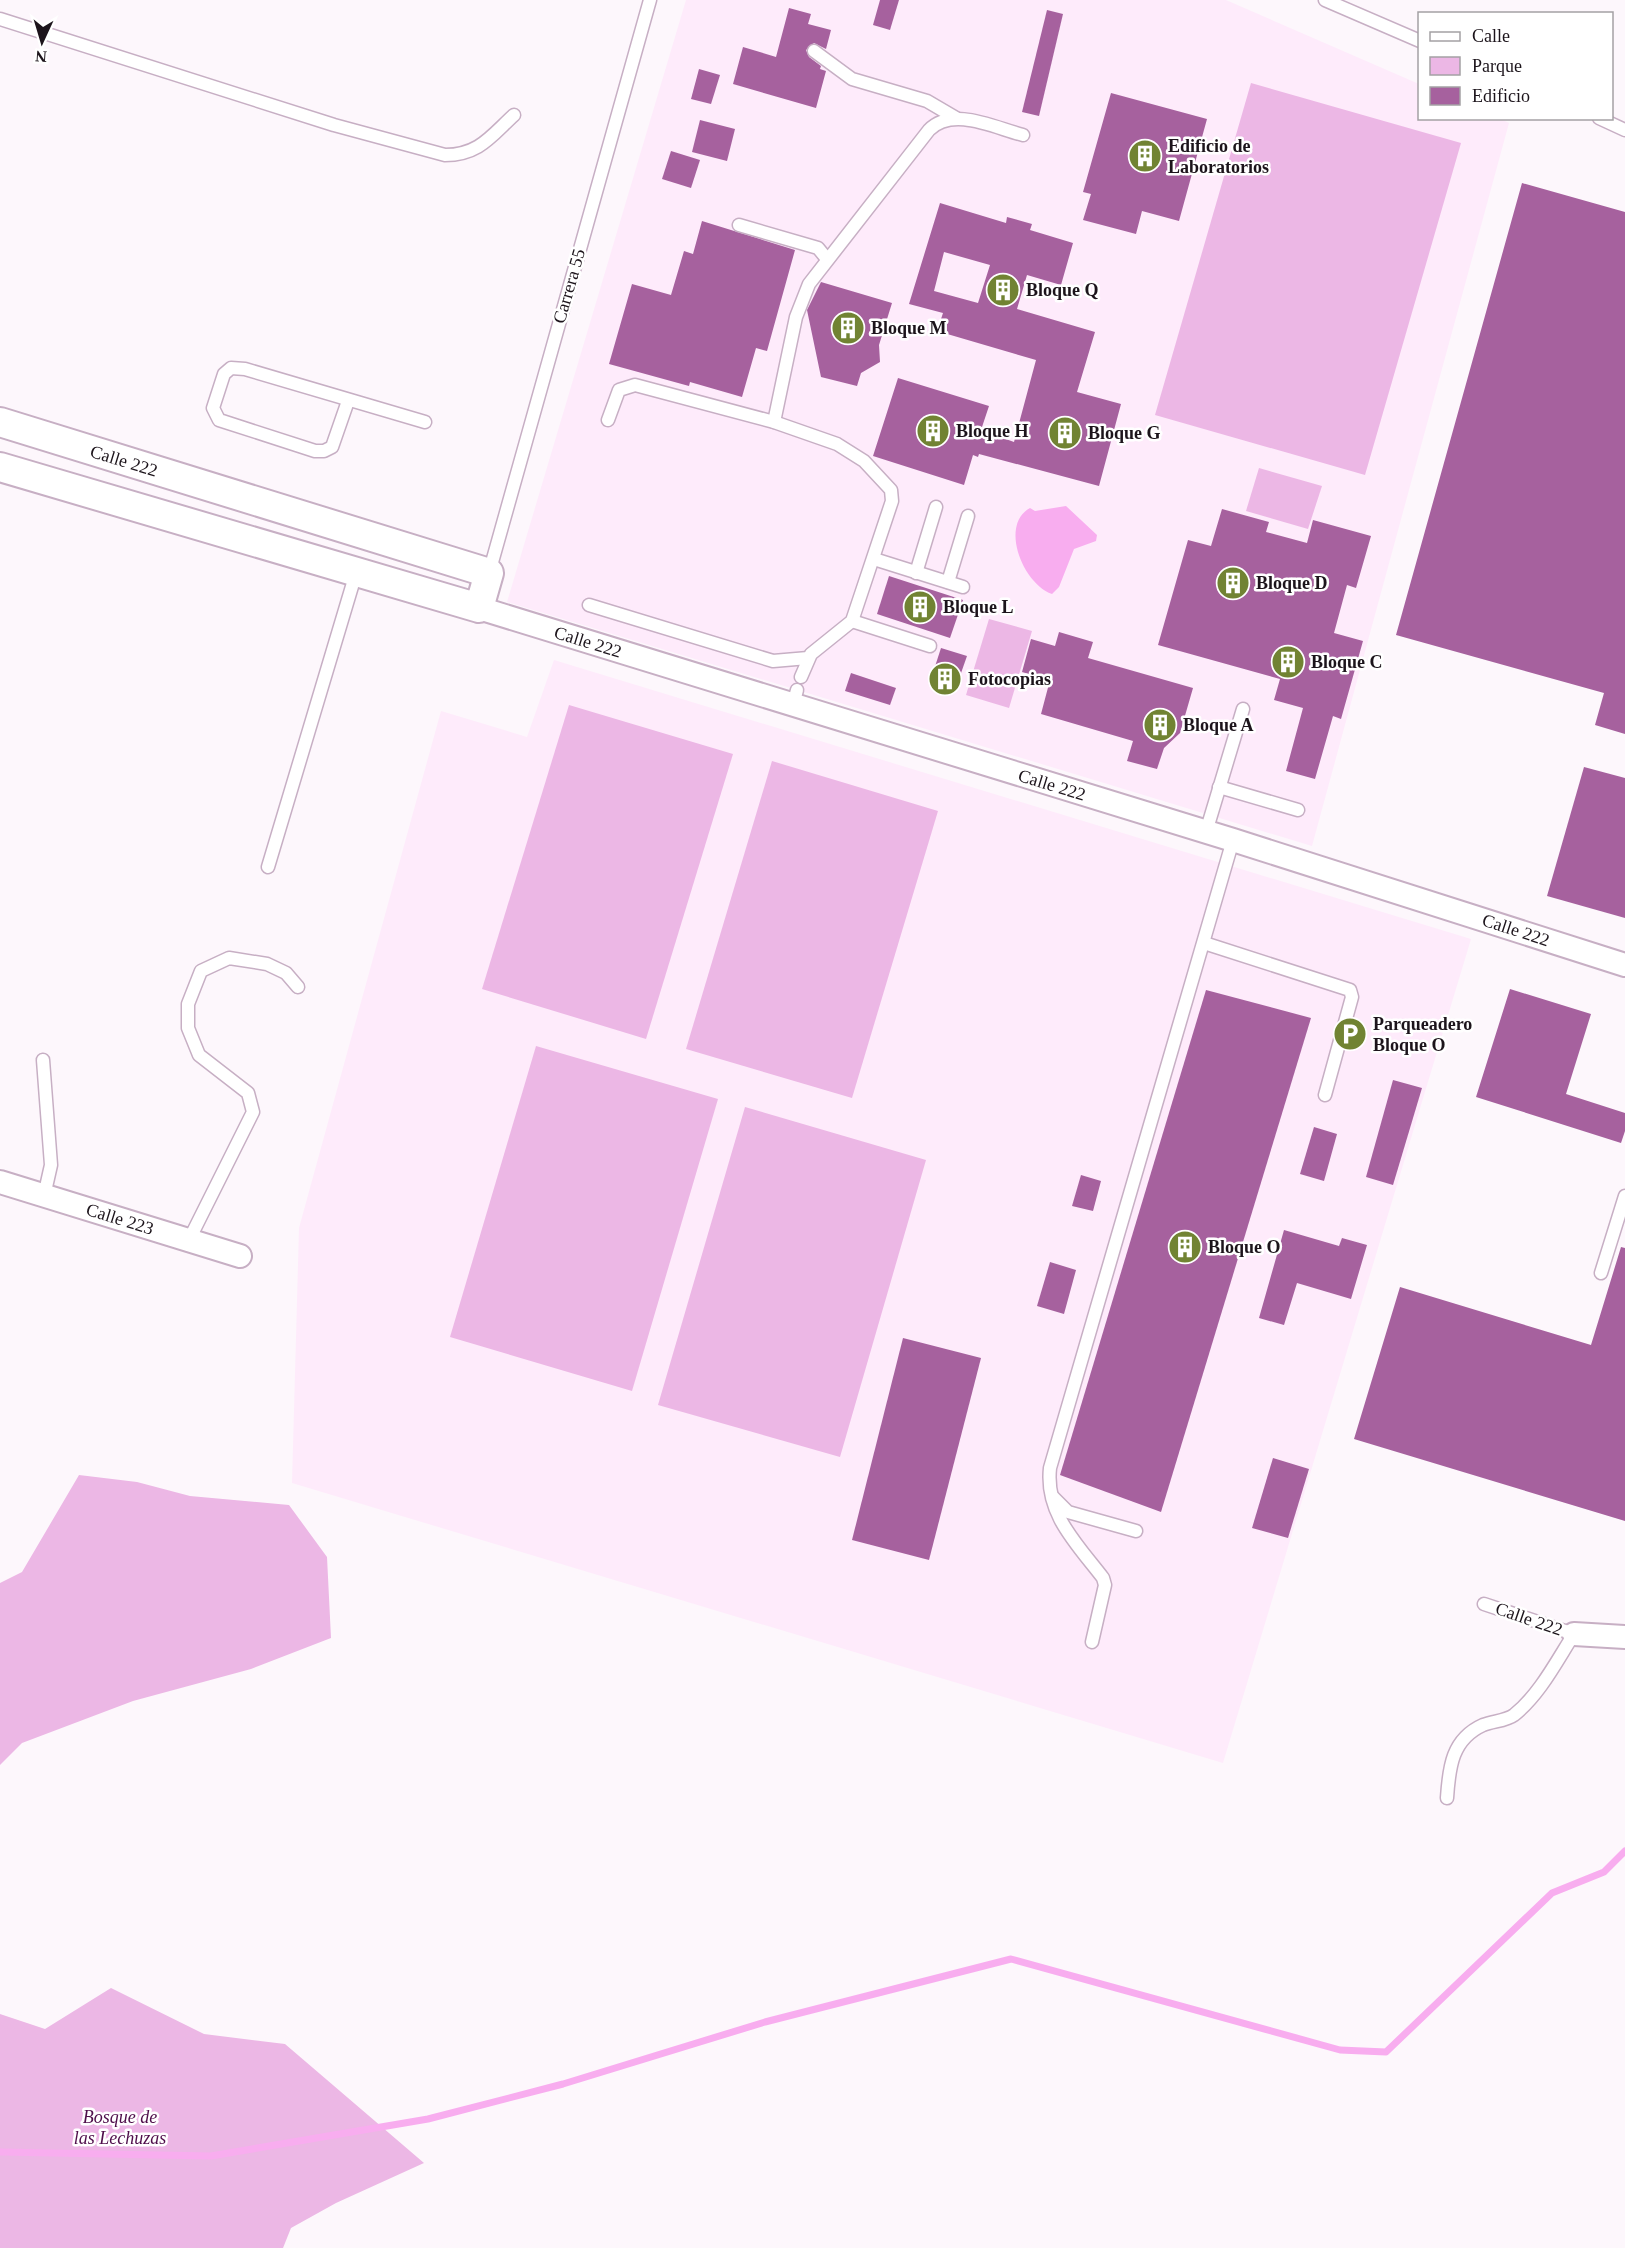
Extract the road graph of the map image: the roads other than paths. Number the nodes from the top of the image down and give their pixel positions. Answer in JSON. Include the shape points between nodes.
{"nodes":[{"id":1,"x":650,"y":0,"type":"edge"},
{"id":2,"x":1325,"y":0,"type":"edge"},
{"id":3,"x":0,"y":19,"type":"edge"},
{"id":4,"x":1418,"y":41,"type":"edge"},
{"id":5,"x":814,"y":51,"type":"dead end"},
{"id":6,"x":514,"y":115,"type":"dead end"},
{"id":7,"x":956,"y":118,"type":"junction"},
{"id":8,"x":1603,"y":120,"type":"edge"},
{"id":9,"x":1625,"y":130,"type":"edge"},
{"id":10,"x":1023,"y":135,"type":"dead end"},
{"id":11,"x":739,"y":225,"type":"dead end"},
{"id":12,"x":827,"y":259,"type":"junction"},
{"id":13,"x":348,"y":401,"type":"junction"},
{"id":14,"x":608,"y":420,"type":"dead end"},
{"id":15,"x":0,"y":422,"type":"edge"},
{"id":16,"x":424,"y":422,"type":"dead end"},
{"id":17,"x":774,"y":422,"type":"junction"},
{"id":18,"x":0,"y":467,"type":"edge"},
{"id":19,"x":936,"y":507,"type":"dead end"},
{"id":20,"x":968,"y":516,"type":"dead end"},
{"id":21,"x":874,"y":559,"type":"junction"},
{"id":22,"x":356,"y":573,"type":"junction"},
{"id":23,"x":489,"y":573,"type":"junction"},
{"id":24,"x":916,"y":573,"type":"junction"},
{"id":25,"x":948,"y":582,"type":"junction"},
{"id":26,"x":963,"y":588,"type":"dead end"},
{"id":27,"x":589,"y":605,"type":"dead end"},
{"id":28,"x":478,"y":608,"type":"junction"},
{"id":29,"x":852,"y":621,"type":"junction"},
{"id":30,"x":930,"y":646,"type":"dead end"},
{"id":31,"x":808,"y":658,"type":"junction"},
{"id":32,"x":801,"y":677,"type":"dead end"},
{"id":33,"x":1243,"y":709,"type":"dead end"},
{"id":34,"x":1219,"y":787,"type":"junction"},
{"id":35,"x":1298,"y":810,"type":"dead end"},
{"id":36,"x":1206,"y":832,"type":"junction"},
{"id":37,"x":1233,"y":840,"type":"junction"},
{"id":38,"x":268,"y":867,"type":"dead end"},
{"id":39,"x":1204,"y":943,"type":"junction"},
{"id":40,"x":1625,"y":964,"type":"edge"},
{"id":41,"x":298,"y":987,"type":"dead end"},
{"id":42,"x":43,"y":1060,"type":"dead end"},
{"id":43,"x":1325,"y":1095,"type":"dead end"},
{"id":44,"x":0,"y":1182,"type":"edge"},
{"id":45,"x":44,"y":1196,"type":"junction"},
{"id":46,"x":1625,"y":1196,"type":"edge"},
{"id":47,"x":189,"y":1240,"type":"junction"},
{"id":48,"x":240,"y":1256,"type":"dead end"},
{"id":49,"x":1601,"y":1273,"type":"dead end"},
{"id":50,"x":1049,"y":1491,"type":"junction"},
{"id":51,"x":1136,"y":1531,"type":"dead end"},
{"id":52,"x":1484,"y":1604,"type":"dead end"},
{"id":53,"x":1574,"y":1634,"type":"junction"},
{"id":54,"x":1625,"y":1637,"type":"edge"},
{"id":55,"x":1092,"y":1642,"type":"dead end"},
{"id":56,"x":1447,"y":1798,"type":"dead end"}],
"edges":[{"from":1,"to":23,"type":"lane","name":"Carrera 55"},
{"from":2,"to":4,"type":"lane"},
{"from":3,"to":6,"type":"lane","via":[[334,125],[445,155],[464,155],[475,150]]},
{"from":5,"to":7,"type":"lane","via":[[852,80],[927,101]]},
{"from":7,"to":10,"type":"lane"},
{"from":7,"to":12,"type":"lane","via":[[942,120],[929,130]]},
{"from":8,"to":9,"type":"lane"},
{"from":11,"to":12,"type":"lane","via":[[818,248]]},
{"from":12,"to":17,"type":"lane","via":[[809,284],[796,317]]},
{"from":13,"to":13,"type":"lane","via":[[231,368],[224,374],[213,408],[219,420],[324,451],[332,447]]},
{"from":13,"to":16,"type":"lane"},
{"from":14,"to":17,"type":"lane","via":[[619,390],[634,385]]},
{"from":15,"to":23,"type":"street","name":"Calle 222"},
{"from":17,"to":21,"type":"lane","via":[[847,449],[891,490],[892,501]]},
{"from":18,"to":22,"type":"street","name":"Calle 222"},
{"from":19,"to":24,"type":"lane"},
{"from":20,"to":25,"type":"lane"},
{"from":21,"to":24,"type":"lane"},
{"from":21,"to":29,"type":"lane"},
{"from":22,"to":28,"type":"street","name":"Calle 222"},
{"from":22,"to":38,"type":"lane"},
{"from":23,"to":28,"type":"street"},
{"from":24,"to":25,"type":"lane"},
{"from":25,"to":26,"type":"lane"},
{"from":27,"to":31,"type":"lane","via":[[773,661]]},
{"from":28,"to":36,"type":"street","name":"Calle 222","via":[[795,698]]},
{"from":29,"to":30,"type":"lane"},
{"from":29,"to":31,"type":"lane"},
{"from":31,"to":32,"type":"lane"},
{"from":33,"to":34,"type":"lane"},
{"from":34,"to":35,"type":"lane"},
{"from":34,"to":36,"type":"lane"},
{"from":36,"to":37,"type":"street","name":"Calle 222"},
{"from":37,"to":39,"type":"lane"},
{"from":37,"to":40,"type":"street","name":"Calle 222"},
{"from":39,"to":43,"type":"lane","via":[[1350,990],[1352,997]]},
{"from":39,"to":50,"type":"lane","via":[[1050,1468]]},
{"from":41,"to":47,"type":"lane","via":[[286,973],[267,964],[229,958],[201,971],[188,1005],[188,1028],[199,1055],[248,1093],[253,1112]]},
{"from":42,"to":45,"type":"lane","via":[[51,1165]]},
{"from":44,"to":45,"type":"street","name":"Calle 223"},
{"from":45,"to":47,"type":"street","name":"Calle 223"},
{"from":46,"to":49,"type":"lane"},
{"from":47,"to":48,"type":"street","name":"Calle 223"},
{"from":50,"to":51,"type":"lane","via":[[1068,1512]]},
{"from":50,"to":55,"type":"lane","via":[[1057,1516],[1103,1578],[1105,1591]]},
{"from":52,"to":53,"type":"lane","name":"Calle 222"},
{"from":53,"to":54,"type":"street"},
{"from":53,"to":56,"type":"lane","via":[[1536,1694],[1512,1717],[1466,1734],[1448,1771]]}]}
